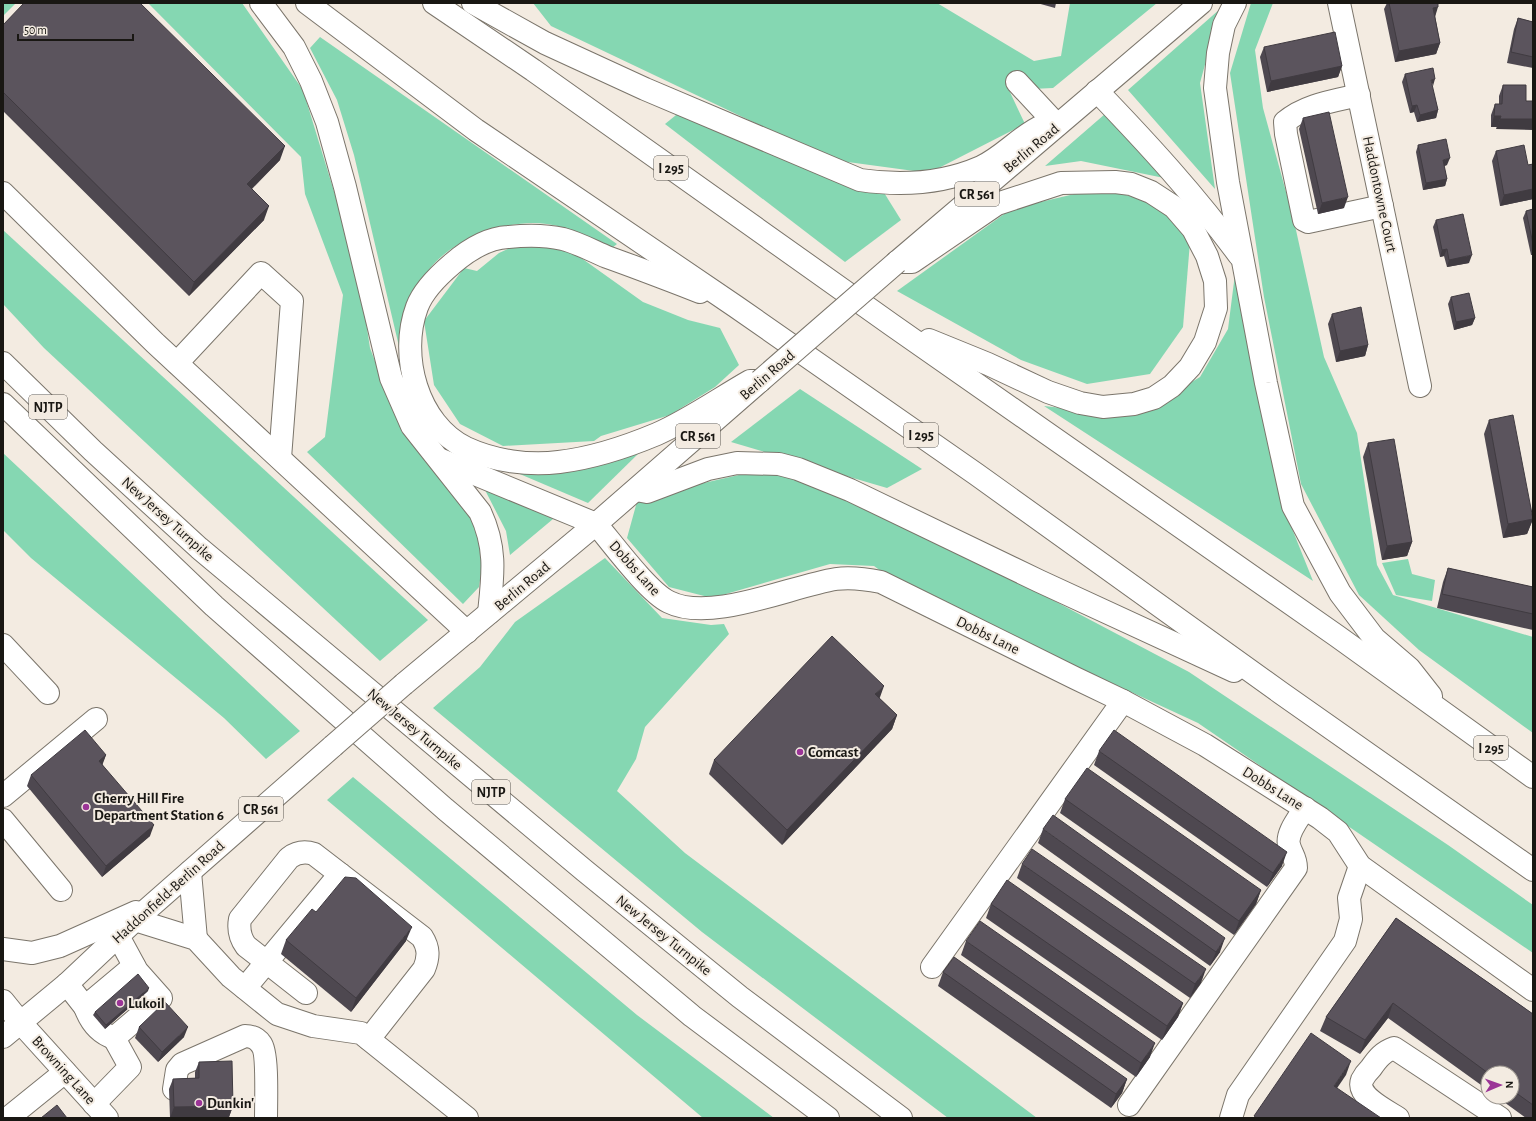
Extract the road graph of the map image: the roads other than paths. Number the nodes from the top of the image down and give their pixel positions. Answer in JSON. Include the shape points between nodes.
{"nodes":[{"id":1,"x":261,"y":3,"type":"edge"},
{"id":2,"x":306,"y":3,"type":"edge"},
{"id":3,"x":434,"y":3,"type":"edge"},
{"id":4,"x":473,"y":3,"type":"edge"},
{"id":5,"x":1200,"y":3,"type":"edge"},
{"id":6,"x":1235,"y":3,"type":"edge"},
{"id":7,"x":1339,"y":3,"type":"edge"},
{"id":8,"x":1017,"y":82,"type":"dead end"},
{"id":9,"x":1097,"y":91,"type":"junction"},
{"id":10,"x":1359,"y":95,"type":"junction"},
{"id":11,"x":1057,"y":125,"type":"junction"},
{"id":12,"x":3,"y":193,"type":"edge"},
{"id":13,"x":1382,"y":206,"type":"junction"},
{"id":14,"x":1242,"y":259,"type":"junction"},
{"id":15,"x":897,"y":262,"type":"junction"},
{"id":16,"x":735,"y":306,"type":"junction"},
{"id":17,"x":892,"y":325,"type":"junction"},
{"id":18,"x":3,"y":363,"type":"edge"},
{"id":19,"x":177,"y":363,"type":"junction"},
{"id":20,"x":760,"y":381,"type":"junction"},
{"id":21,"x":1420,"y":386,"type":"dead end"},
{"id":22,"x":3,"y":404,"type":"edge"},
{"id":23,"x":280,"y":458,"type":"junction"},
{"id":24,"x":438,"y":459,"type":"junction"},
{"id":25,"x":636,"y":490,"type":"junction"},
{"id":26,"x":596,"y":524,"type":"junction"},
{"id":27,"x":489,"y":614,"type":"junction"},
{"id":28,"x":468,"y":632,"type":"junction"},
{"id":29,"x":3,"y":645,"type":"edge"},
{"id":30,"x":48,"y":693,"type":"dead end"},
{"id":31,"x":1281,"y":693,"type":"junction"},
{"id":32,"x":1124,"y":701,"type":"junction"},
{"id":33,"x":1449,"y":718,"type":"junction"},
{"id":34,"x":96,"y":719,"type":"dead end"},
{"id":35,"x":1102,"y":730,"type":"junction"},
{"id":36,"x":1121,"y":744,"type":"edge"},
{"id":37,"x":333,"y":746,"type":"joint"},
{"id":38,"x":1533,"y":777,"type":"edge"},
{"id":39,"x":3,"y":796,"type":"edge"},
{"id":40,"x":1305,"y":808,"type":"junction"},
{"id":41,"x":3,"y":820,"type":"edge"},
{"id":42,"x":1270,"y":850,"type":"edge"},
{"id":43,"x":1360,"y":866,"type":"junction"},
{"id":44,"x":1296,"y":868,"type":"junction"},
{"id":45,"x":1533,"y":870,"type":"edge"},
{"id":46,"x":190,"y":872,"type":"junction"},
{"id":47,"x":340,"y":874,"type":"junction"},
{"id":48,"x":61,"y":890,"type":"dead end"},
{"id":49,"x":154,"y":904,"type":"junction"},
{"id":50,"x":135,"y":920,"type":"junction"},
{"id":51,"x":118,"y":936,"type":"junction"},
{"id":52,"x":196,"y":939,"type":"junction"},
{"id":53,"x":3,"y":949,"type":"edge"},
{"id":54,"x":266,"y":962,"type":"junction"},
{"id":55,"x":134,"y":966,"type":"junction"},
{"id":56,"x":932,"y":967,"type":"dead end"},
{"id":57,"x":67,"y":984,"type":"junction"},
{"id":58,"x":245,"y":988,"type":"junction"},
{"id":59,"x":1533,"y":990,"type":"edge"},
{"id":60,"x":306,"y":993,"type":"dead end"},
{"id":61,"x":3,"y":1001,"type":"edge"},
{"id":62,"x":85,"y":1007,"type":"junction"},
{"id":63,"x":20,"y":1022,"type":"junction"},
{"id":64,"x":3,"y":1037,"type":"edge"},
{"id":65,"x":114,"y":1038,"type":"junction"},
{"id":66,"x":369,"y":1039,"type":"junction"},
{"id":67,"x":65,"y":1072,"type":"junction"},
{"id":68,"x":174,"y":1089,"type":"edge"},
{"id":69,"x":1129,"y":1105,"type":"dead end"},
{"id":70,"x":101,"y":1111,"type":"edge"},
{"id":71,"x":8,"y":1118,"type":"edge"},
{"id":72,"x":266,"y":1118,"type":"edge"},
{"id":73,"x":467,"y":1118,"type":"edge"},
{"id":74,"x":828,"y":1118,"type":"edge"},
{"id":75,"x":901,"y":1118,"type":"edge"},
{"id":76,"x":1230,"y":1118,"type":"edge"},
{"id":77,"x":1398,"y":1118,"type":"edge"},
{"id":78,"x":1500,"y":1118,"type":"edge"}],
"edges":[{"from":1,"to":24,"type":"main road","via":[[294,47],[327,122],[391,378],[412,426]]},
{"from":2,"to":16,"type":"main road","number":"I 295","via":[[476,130]]},
{"from":3,"to":17,"type":"main road","number":"I 295","via":[[533,70]]},
{"from":4,"to":11,"type":"main road","via":[[545,43],[645,89],[860,180],[888,184],[949,178],[982,166],[1043,125]]},
{"from":5,"to":9,"type":"main road","name":"Berlin Road","number":"CR 561"},
{"from":6,"to":14,"type":"main road","via":[[1224,25],[1215,88]]},
{"from":7,"to":10,"type":"main road","name":"Haddontowne Court"},
{"from":8,"to":11,"type":"main road"},
{"from":9,"to":11,"type":"main road","name":"Berlin Road","number":"CR 561"},
{"from":9,"to":14,"type":"main road","via":[[1167,165],[1210,215]]},
{"from":10,"to":13,"type":"main road","name":"Haddontowne Court"},
{"from":10,"to":13,"type":"main road","via":[[1315,106],[1296,113],[1285,122],[1304,220],[1308,222]]},
{"from":11,"to":15,"type":"main road","name":"Berlin Road","number":"CR 561"},
{"from":12,"to":19,"type":"main road"},
{"from":13,"to":21,"type":"main road","name":"Haddontowne Court"},
{"from":14,"to":33,"type":"main road","via":[[1293,506],[1340,593],[1374,638],[1409,668]]},
{"from":15,"to":17,"type":"main road","via":[[912,262],[997,204],[1061,184],[1132,184],[1151,192],[1174,207],[1193,229],[1207,256],[1215,281],[1216,308],[1205,342],[1190,367],[1172,386],[1154,398],[1141,402],[1103,407],[1080,403],[1048,392],[988,364]]},
{"from":15,"to":20,"type":"main road","name":"Berlin Road","number":"CR 561","bridge":true},
{"from":16,"to":20,"type":"main road","via":[[563,239],[506,237],[479,246],[459,258],[439,276],[418,304],[411,327],[410,359],[420,395],[431,416],[445,432],[465,447],[489,456],[522,463],[558,462],[607,453],[658,433],[750,381]]},
{"from":16,"to":31,"type":"main road","number":"I 295","via":[[976,474]]},
{"from":17,"to":33,"type":"main road","number":"I 295","via":[[1337,636]]},
{"from":18,"to":75,"type":"main road","name":"New Jersey Turnpike","number":"NJTP","via":[[93,451],[211,559],[740,997]]},
{"from":19,"to":23,"type":"main road"},
{"from":19,"to":23,"type":"main road","via":[[260,273],[292,302]]},
{"from":20,"to":25,"type":"main road","name":"Berlin Road","number":"CR 561"},
{"from":22,"to":74,"type":"main road","name":"New Jersey Turnpike","number":"NJTP","via":[[214,606],[444,808],[692,1016]]},
{"from":23,"to":28,"type":"main road"},
{"from":24,"to":26,"type":"main road"},
{"from":24,"to":27,"type":"main road","via":[[480,512],[488,528],[493,562]]},
{"from":25,"to":26,"type":"main road","name":"Berlin Road","number":"CR 561"},
{"from":25,"to":31,"type":"main road","via":[[647,492],[708,469],[736,463],[779,464],[798,469],[850,490],[1039,582]]},
{"from":26,"to":27,"type":"main road","name":"Berlin Road","number":"CR 561"},
{"from":26,"to":32,"type":"main road","name":"Dobbs Lane","via":[[655,593],[683,607],[700,609],[733,605],[836,579],[860,578],[881,582]]},
{"from":27,"to":28,"type":"main road","name":"Berlin Road","number":"CR 561"},
{"from":28,"to":37,"type":"main road","name":"Berlin Road","number":"CR 561","bridge":true},
{"from":29,"to":30,"type":"main road"},
{"from":31,"to":45,"type":"main road","number":"I 295"},
{"from":32,"to":35,"type":"main road"},
{"from":32,"to":40,"type":"main road","name":"Dobbs Lane","via":[[1205,745]]},
{"from":33,"to":38,"type":"main road","number":"I 295"},
{"from":34,"to":39,"type":"main road"},
{"from":35,"to":36,"type":"main road"},
{"from":35,"to":56,"type":"main road"},
{"from":37,"to":46,"type":"main road","name":"Haddonfield-Berlin Road","number":"CR 561"},
{"from":40,"to":43,"type":"main road","name":"Dobbs Lane","via":[[1338,832]]},
{"from":40,"to":44,"type":"main road","via":[[1289,834],[1289,844],[1296,858]]},
{"from":41,"to":48,"type":"main road"},
{"from":42,"to":44,"type":"main road"},
{"from":43,"to":59,"type":"main road"},
{"from":43,"to":76,"type":"main road","via":[[1349,898],[1351,919],[1346,941],[1238,1095]]},
{"from":44,"to":69,"type":"main road"},
{"from":46,"to":49,"type":"main road","name":"Haddonfield-Berlin Road","number":"CR 561"},
{"from":46,"to":52,"type":"main road"},
{"from":47,"to":54,"type":"main road"},
{"from":47,"to":54,"type":"main road","via":[[313,853],[301,852],[289,858],[240,921],[239,932],[242,941]]},
{"from":47,"to":66,"type":"main road","via":[[422,937],[428,953],[424,970]]},
{"from":49,"to":50,"type":"main road","name":"Haddonfield-Berlin Road","number":"CR 561"},
{"from":49,"to":53,"type":"main road","via":[[60,946],[32,953]]},
{"from":50,"to":51,"type":"main road","name":"Haddonfield-Berlin Road","number":"CR 561"},
{"from":50,"to":52,"type":"main road"},
{"from":51,"to":55,"type":"main road"},
{"from":51,"to":57,"type":"main road","name":"Haddonfield-Berlin Road","number":"CR 561"},
{"from":52,"to":58,"type":"main road","via":[[231,977]]},
{"from":54,"to":58,"type":"main road"},
{"from":54,"to":60,"type":"main road"},
{"from":55,"to":62,"type":"main road"},
{"from":55,"to":65,"type":"main road","via":[[161,998]]},
{"from":57,"to":62,"type":"main road"},
{"from":57,"to":63,"type":"main road","name":"Haddonfield-Berlin Road","number":"CR 561"},
{"from":58,"to":66,"type":"main road","via":[[277,1014],[313,1026],[361,1033]]},
{"from":61,"to":63,"type":"main road","name":"Browning Lane"},
{"from":62,"to":65,"type":"main road","via":[[90,1019],[106,1035]]},
{"from":63,"to":64,"type":"main road","name":"Haddonfield-Berlin Road","number":"CR 561"},
{"from":63,"to":67,"type":"main road","name":"Browning Lane"},
{"from":65,"to":70,"type":"main road","via":[[130,1067]]},
{"from":66,"to":73,"type":"main road"},
{"from":67,"to":70,"type":"main road","name":"Browning Lane"},
{"from":67,"to":71,"type":"main road"},
{"from":68,"to":72,"type":"main road","via":[[177,1070],[189,1060],[245,1036],[257,1039],[264,1049]]},
{"from":77,"to":78,"type":"main road","via":[[1366,1097],[1362,1087],[1362,1080],[1377,1059],[1394,1048]]}]}
